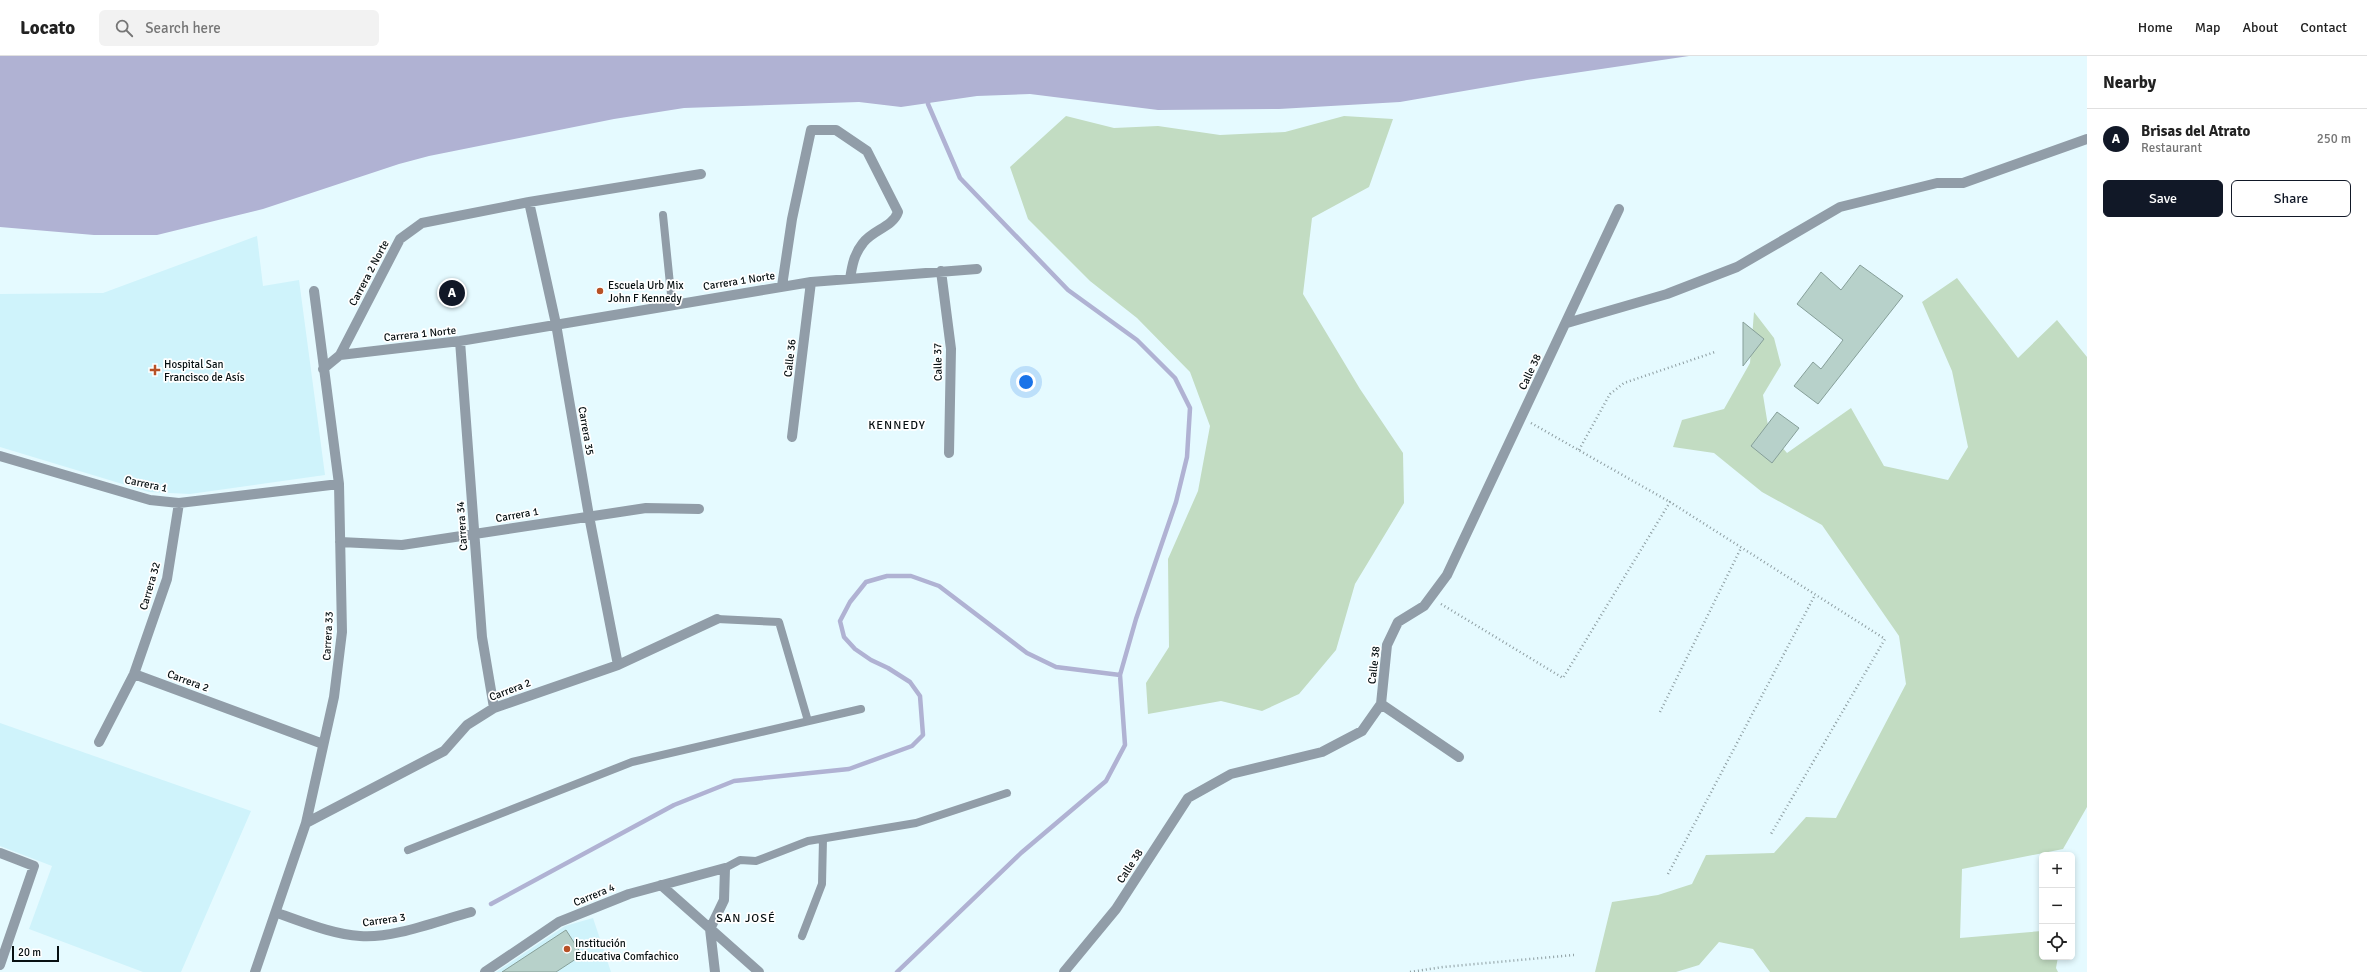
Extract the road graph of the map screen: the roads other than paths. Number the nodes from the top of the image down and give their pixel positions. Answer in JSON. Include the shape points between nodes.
{"nodes":[{"id":1,"x":2087,"y":139,"type":"edge"},
{"id":2,"x":701,"y":174,"type":"dead end"},
{"id":3,"x":529,"y":202,"type":"junction"},
{"id":4,"x":1619,"y":209,"type":"dead end"},
{"id":5,"x":663,"y":215,"type":"dead end"},
{"id":6,"x":977,"y":269,"type":"dead end"},
{"id":7,"x":941,"y":271,"type":"junction"},
{"id":8,"x":850,"y":279,"type":"junction"},
{"id":9,"x":811,"y":282,"type":"junction"},
{"id":10,"x":782,"y":286,"type":"junction"},
{"id":11,"x":314,"y":291,"type":"dead end"},
{"id":12,"x":672,"y":304,"type":"junction"},
{"id":13,"x":1567,"y":323,"type":"junction"},
{"id":14,"x":556,"y":324,"type":"junction"},
{"id":15,"x":460,"y":342,"type":"junction"},
{"id":16,"x":340,"y":355,"type":"junction"},
{"id":17,"x":323,"y":369,"type":"junction"},
{"id":18,"x":792,"y":437,"type":"dead end"},
{"id":19,"x":950,"y":453,"type":"dead end"},
{"id":20,"x":0,"y":456,"type":"edge"},
{"id":21,"x":338,"y":484,"type":"junction"},
{"id":22,"x":178,"y":503,"type":"junction"},
{"id":23,"x":699,"y":509,"type":"dead end"},
{"id":24,"x":589,"y":516,"type":"junction"},
{"id":25,"x":475,"y":535,"type":"junction"},
{"id":26,"x":340,"y":542,"type":"junction"},
{"id":27,"x":717,"y":619,"type":"joint"},
{"id":28,"x":618,"y":665,"type":"junction"},
{"id":29,"x":134,"y":674,"type":"junction"},
{"id":30,"x":1381,"y":704,"type":"junction"},
{"id":31,"x":494,"y":708,"type":"junction"},
{"id":32,"x":860,"y":709,"type":"dead end"},
{"id":33,"x":808,"y":721,"type":"junction"},
{"id":34,"x":99,"y":742,"type":"dead end"},
{"id":35,"x":323,"y":744,"type":"junction"},
{"id":36,"x":1459,"y":756,"type":"dead end"},
{"id":37,"x":1007,"y":793,"type":"dead end"},
{"id":38,"x":306,"y":823,"type":"junction"},
{"id":39,"x":822,"y":839,"type":"junction"},
{"id":40,"x":408,"y":850,"type":"dead end"},
{"id":41,"x":0,"y":853,"type":"edge"},
{"id":42,"x":725,"y":868,"type":"junction"},
{"id":43,"x":661,"y":885,"type":"junction"},
{"id":44,"x":471,"y":912,"type":"dead end"},
{"id":45,"x":277,"y":913,"type":"junction"},
{"id":46,"x":710,"y":929,"type":"junction"},
{"id":47,"x":802,"y":936,"type":"dead end"},
{"id":48,"x":0,"y":965,"type":"edge"},
{"id":49,"x":255,"y":972,"type":"edge"},
{"id":50,"x":485,"y":972,"type":"edge"},
{"id":51,"x":715,"y":972,"type":"edge"},
{"id":52,"x":759,"y":972,"type":"edge"},
{"id":53,"x":1064,"y":972,"type":"edge"}],
"edges":[{"from":1,"to":13,"type":"street","via":[[1963,183],[1937,183],[1840,207],[1736,267],[1667,294]]},
{"from":2,"to":3,"type":"street","name":"Carrera 2 Norte"},
{"from":3,"to":14,"type":"street","name":"Carrera 35"},
{"from":3,"to":16,"type":"street","name":"Carrera 2 Norte","via":[[422,223],[400,239]]},
{"from":4,"to":13,"type":"street","name":"Calle 38"},
{"from":5,"to":12,"type":"lane"},
{"from":6,"to":7,"type":"street","name":"Carrera 1 Norte"},
{"from":7,"to":8,"type":"street","name":"Carrera 1 Norte"},
{"from":7,"to":19,"type":"street","name":"Calle 37","via":[[951,349]]},
{"from":8,"to":9,"type":"street","name":"Carrera 1 Norte"},
{"from":8,"to":10,"type":"street","via":[[853,260],[863,242],[896,218],[898,212],[867,152],[836,130],[811,130],[792,219]]},
{"from":9,"to":10,"type":"street","name":"Carrera 1 Norte"},
{"from":9,"to":18,"type":"street","name":"Calle 36"},
{"from":10,"to":12,"type":"street","name":"Carrera 1 Norte"},
{"from":11,"to":17,"type":"street","name":"Carrera 33"},
{"from":12,"to":14,"type":"street","name":"Carrera 1 Norte"},
{"from":13,"to":30,"type":"street","name":"Calle 38","via":[[1447,575],[1424,606],[1398,622],[1387,645]]},
{"from":14,"to":15,"type":"street","name":"Carrera 1 Norte"},
{"from":14,"to":24,"type":"street","name":"Carrera 35"},
{"from":15,"to":16,"type":"street","name":"Carrera 1 Norte"},
{"from":15,"to":25,"type":"street","name":"Carrera 34"},
{"from":16,"to":17,"type":"street","name":"Carrera 2 Norte"},
{"from":17,"to":21,"type":"street","name":"Carrera 33"},
{"from":20,"to":22,"type":"street","name":"Carrera 1","via":[[150,500]]},
{"from":21,"to":22,"type":"street","name":"Carrera 1"},
{"from":21,"to":26,"type":"street","name":"Carrera 33"},
{"from":22,"to":29,"type":"street","name":"Carrera 32","via":[[167,579]]},
{"from":23,"to":24,"type":"street","name":"Carrera 1","via":[[646,508]]},
{"from":24,"to":25,"type":"street","name":"Carrera 1"},
{"from":24,"to":28,"type":"street","name":"Carrera 35"},
{"from":25,"to":26,"type":"street","name":"Carrera 1","via":[[402,545]]},
{"from":25,"to":31,"type":"street","name":"Carrera 34","via":[[482,636]]},
{"from":26,"to":35,"type":"street","name":"Carrera 33","via":[[342,632],[334,697]]},
{"from":27,"to":28,"type":"street","name":"Carrera 2"},
{"from":27,"to":33,"type":"lane","via":[[779,622]]},
{"from":28,"to":31,"type":"street","name":"Carrera 2"},
{"from":29,"to":34,"type":"street","name":"Carrera 32"},
{"from":29,"to":35,"type":"street","name":"Carrera 2"},
{"from":30,"to":36,"type":"street"},
{"from":30,"to":53,"type":"street","name":"Calle 38","via":[[1362,731],[1322,752],[1231,774],[1188,798],[1116,909]]},
{"from":31,"to":38,"type":"street","name":"Carrera 2","via":[[467,725],[444,752]]},
{"from":32,"to":33,"type":"lane"},
{"from":33,"to":40,"type":"lane","via":[[632,762]]},
{"from":35,"to":38,"type":"street","name":"Carrera 33"},
{"from":37,"to":39,"type":"lane","via":[[916,823]]},
{"from":38,"to":45,"type":"street","name":"Carrera 33"},
{"from":39,"to":42,"type":"lane","via":[[786,849],[756,862],[740,860]]},
{"from":39,"to":47,"type":"lane","via":[[822,884]]},
{"from":41,"to":48,"type":"street","via":[[34,866]]},
{"from":42,"to":43,"type":"street","name":"Carrera 4"},
{"from":42,"to":46,"type":"street","via":[[724,900]]},
{"from":43,"to":46,"type":"street"},
{"from":43,"to":50,"type":"street","name":"Carrera 4","via":[[628,894],[559,922]]},
{"from":44,"to":45,"type":"street","name":"Carrera 3","via":[[400,932],[361,936],[328,931]]},
{"from":45,"to":49,"type":"street","name":"Carrera 33"},
{"from":46,"to":51,"type":"street"},
{"from":46,"to":52,"type":"street"}]}
